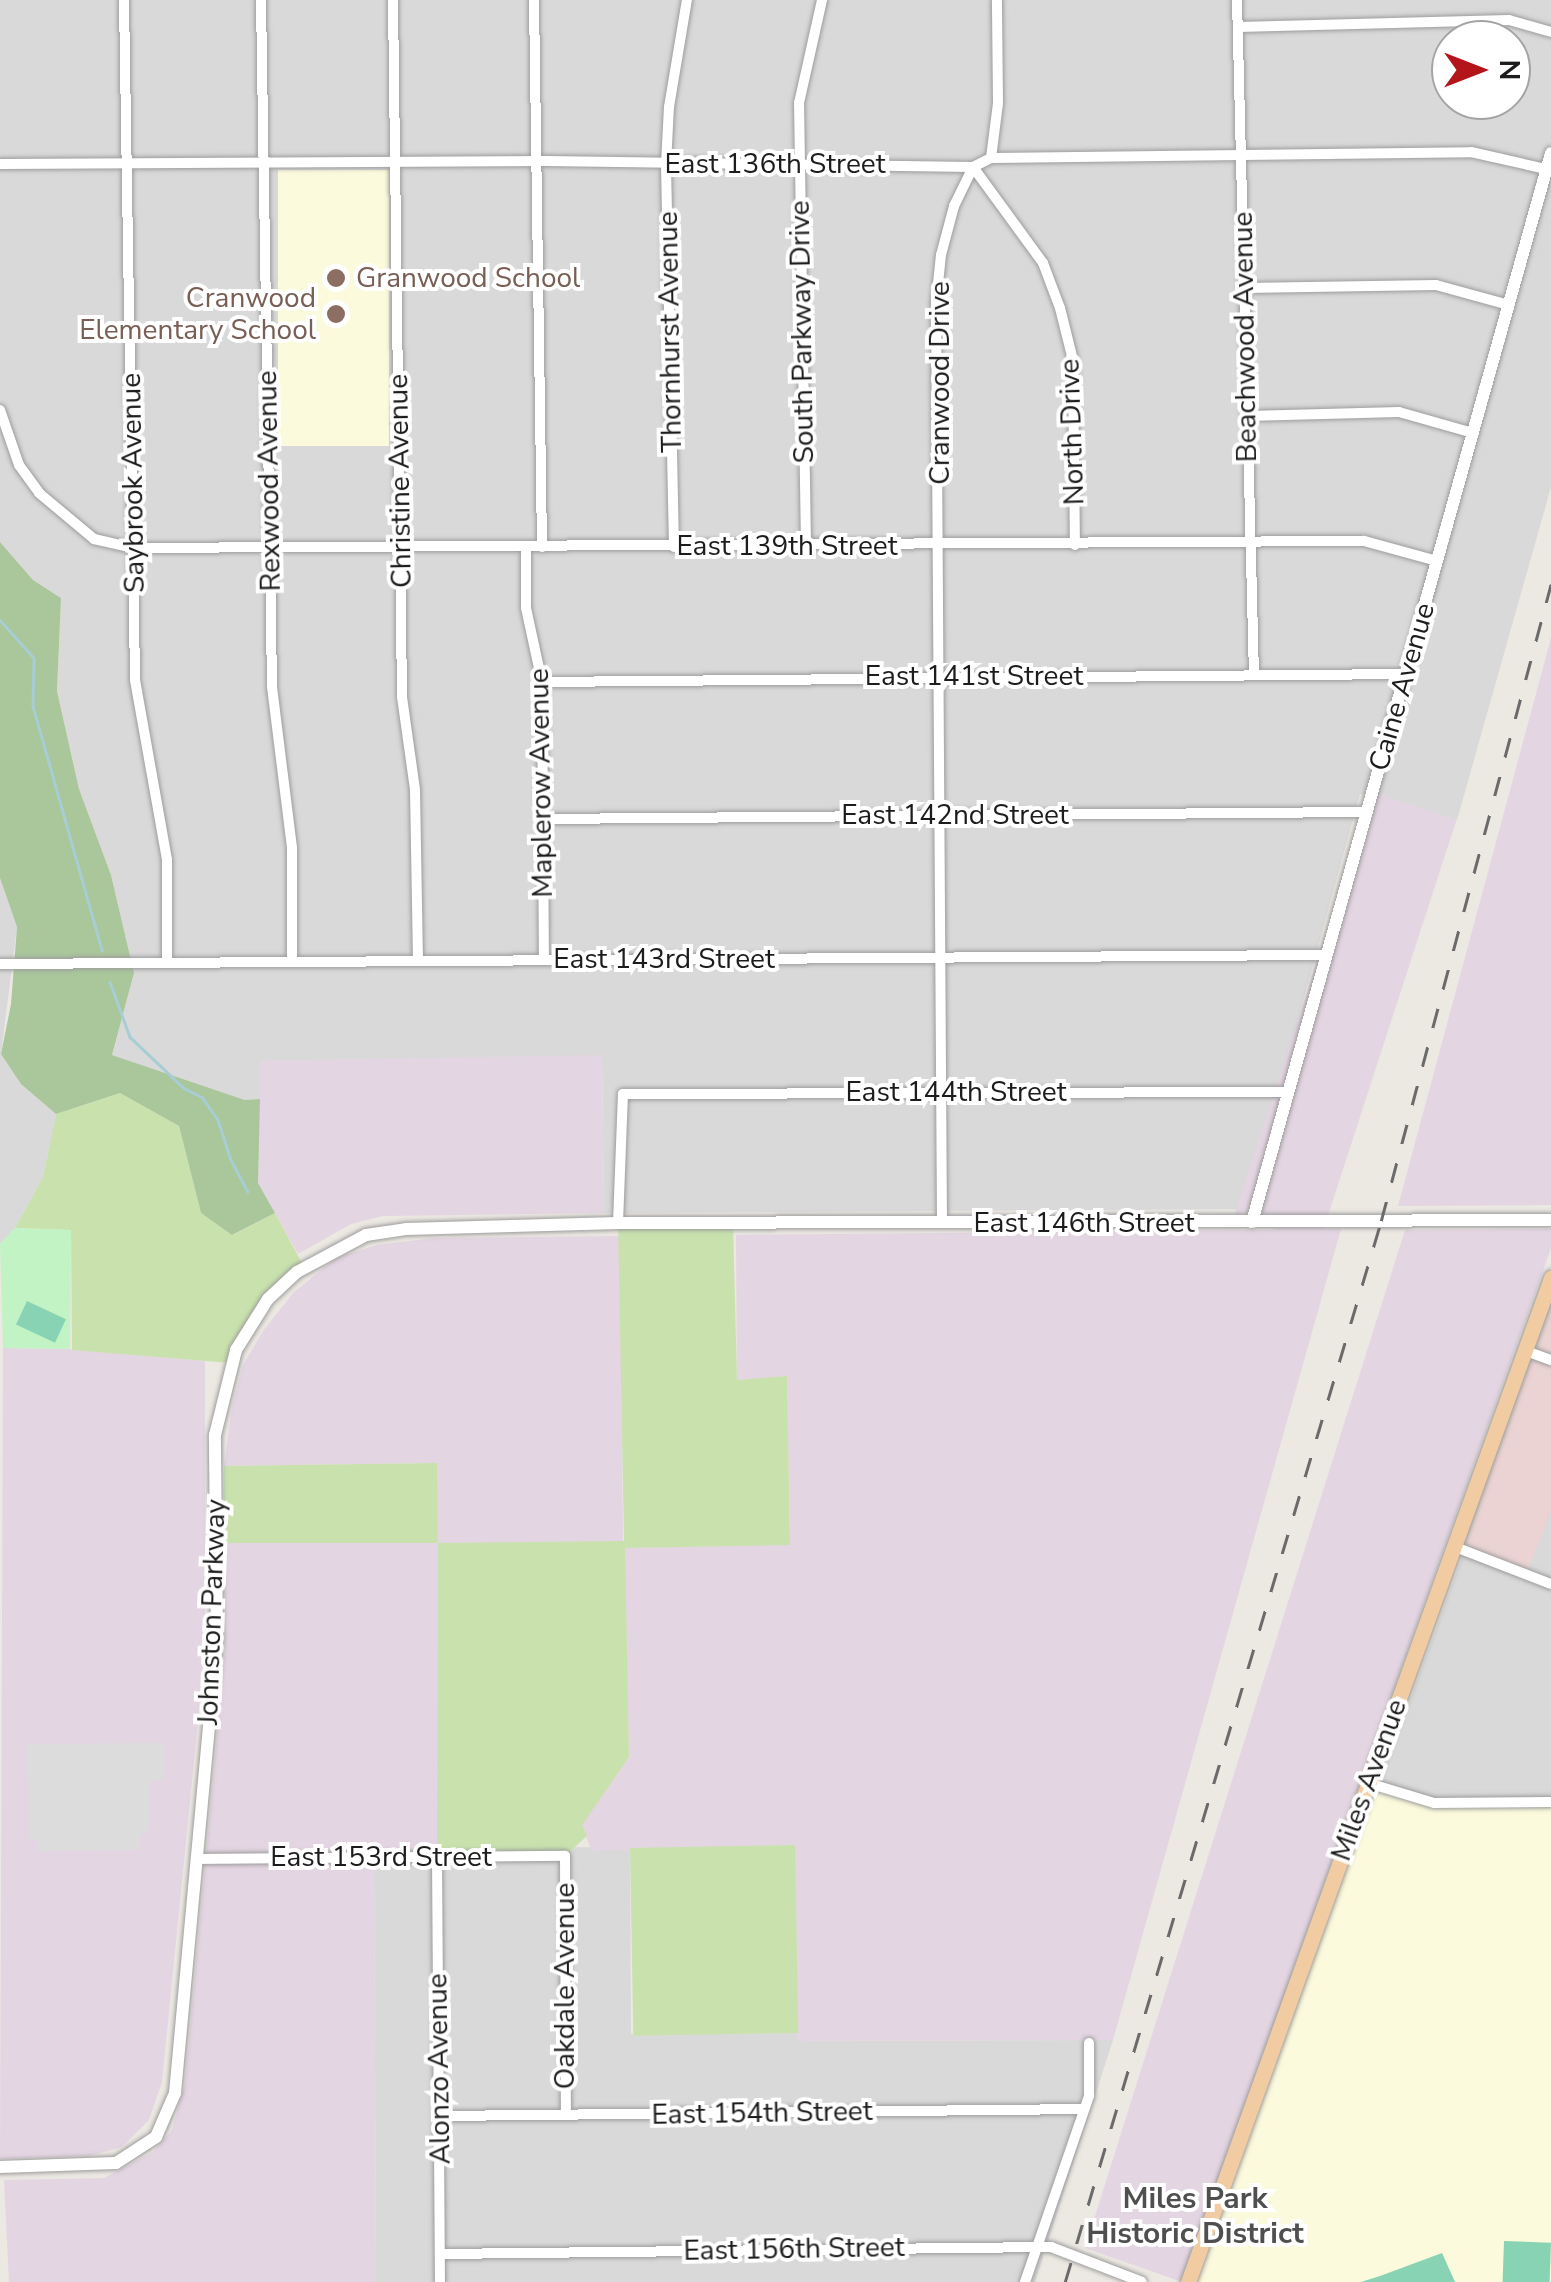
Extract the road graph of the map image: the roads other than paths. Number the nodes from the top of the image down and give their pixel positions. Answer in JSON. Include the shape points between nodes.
{"nodes":[{"id":1,"x":124,"y":0,"type":"edge"},
{"id":2,"x":261,"y":0,"type":"edge"},
{"id":3,"x":393,"y":0,"type":"edge"},
{"id":4,"x":534,"y":0,"type":"edge"},
{"id":5,"x":687,"y":0,"type":"edge"},
{"id":6,"x":822,"y":0,"type":"edge"},
{"id":7,"x":996,"y":0,"type":"edge"},
{"id":8,"x":1237,"y":0,"type":"edge"},
{"id":9,"x":1238,"y":28,"type":"junction"},
{"id":10,"x":1551,"y":32,"type":"edge"},
{"id":11,"x":1551,"y":152,"type":"edge"},
{"id":12,"x":1242,"y":157,"type":"junction"},
{"id":13,"x":991,"y":158,"type":"junction"},
{"id":14,"x":394,"y":162,"type":"junction"},
{"id":15,"x":535,"y":162,"type":"junction"},
{"id":16,"x":264,"y":163,"type":"junction"},
{"id":17,"x":799,"y":163,"type":"junction"},
{"id":18,"x":0,"y":164,"type":"edge"},
{"id":19,"x":127,"y":164,"type":"junction"},
{"id":20,"x":666,"y":164,"type":"junction"},
{"id":21,"x":973,"y":167,"type":"junction"},
{"id":22,"x":1546,"y":169,"type":"junction"},
{"id":23,"x":1244,"y":288,"type":"junction"},
{"id":24,"x":1508,"y":305,"type":"junction"},
{"id":25,"x":0,"y":410,"type":"edge"},
{"id":26,"x":1247,"y":416,"type":"junction"},
{"id":27,"x":1473,"y":433,"type":"junction"},
{"id":28,"x":1250,"y":543,"type":"junction"},
{"id":29,"x":1074,"y":544,"type":"junction"},
{"id":30,"x":941,"y":545,"type":"junction"},
{"id":31,"x":526,"y":546,"type":"junction"},
{"id":32,"x":542,"y":546,"type":"junction"},
{"id":33,"x":674,"y":546,"type":"junction"},
{"id":34,"x":806,"y":546,"type":"junction"},
{"id":35,"x":134,"y":548,"type":"junction"},
{"id":36,"x":271,"y":548,"type":"junction"},
{"id":37,"x":402,"y":548,"type":"junction"},
{"id":38,"x":1437,"y":561,"type":"junction"},
{"id":39,"x":1406,"y":674,"type":"junction"},
{"id":40,"x":1254,"y":675,"type":"junction"},
{"id":41,"x":938,"y":676,"type":"junction"},
{"id":42,"x":542,"y":682,"type":"junction"},
{"id":43,"x":1367,"y":812,"type":"junction"},
{"id":44,"x":941,"y":814,"type":"junction"},
{"id":45,"x":542,"y":819,"type":"junction"},
{"id":46,"x":1327,"y":956,"type":"junction"},
{"id":47,"x":940,"y":958,"type":"junction"},
{"id":48,"x":544,"y":960,"type":"junction"},
{"id":49,"x":418,"y":961,"type":"junction"},
{"id":50,"x":167,"y":962,"type":"junction"},
{"id":51,"x":292,"y":962,"type":"junction"},
{"id":52,"x":1,"y":964,"type":"edge"},
{"id":53,"x":940,"y":1092,"type":"junction"},
{"id":54,"x":1289,"y":1092,"type":"junction"},
{"id":55,"x":1551,"y":1220,"type":"edge"},
{"id":56,"x":1252,"y":1222,"type":"junction"},
{"id":57,"x":618,"y":1223,"type":"junction"},
{"id":58,"x":942,"y":1223,"type":"junction"},
{"id":59,"x":1551,"y":1278,"type":"edge"},
{"id":60,"x":1526,"y":1350,"type":"junction"},
{"id":61,"x":1551,"y":1360,"type":"edge"},
{"id":62,"x":1455,"y":1547,"type":"junction"},
{"id":63,"x":1551,"y":1584,"type":"edge"},
{"id":64,"x":1368,"y":1782,"type":"junction"},
{"id":65,"x":1551,"y":1802,"type":"edge"},
{"id":66,"x":565,"y":1856,"type":"joint"},
{"id":67,"x":436,"y":1857,"type":"junction"},
{"id":68,"x":198,"y":1859,"type":"junction"},
{"id":69,"x":1089,"y":2043,"type":"dead end"},
{"id":70,"x":1083,"y":2109,"type":"junction"},
{"id":71,"x":566,"y":2115,"type":"junction"},
{"id":72,"x":440,"y":2116,"type":"junction"},
{"id":73,"x":0,"y":2167,"type":"edge"},
{"id":74,"x":1037,"y":2247,"type":"junction"},
{"id":75,"x":440,"y":2254,"type":"junction"},
{"id":76,"x":440,"y":2282,"type":"edge"},
{"id":77,"x":1025,"y":2282,"type":"edge"},
{"id":78,"x":1142,"y":2282,"type":"edge"},
{"id":79,"x":1188,"y":2282,"type":"edge"}],
"edges":[{"from":1,"to":19,"type":"street","name":"Saybrook Avenue"},
{"from":2,"to":16,"type":"street","name":"Rexwood Avenue"},
{"from":3,"to":14,"type":"street","name":"Christine Avenue"},
{"from":4,"to":15,"type":"street"},
{"from":5,"to":20,"type":"street","name":"Thornhurst Avenue"},
{"from":6,"to":17,"type":"street","name":"South Parkway Drive","via":[[799,104]]},
{"from":7,"to":13,"type":"street","via":[[998,103]]},
{"from":8,"to":9,"type":"street","name":"Beachwood Avenue"},
{"from":9,"to":10,"type":"street","via":[[1509,20]]},
{"from":9,"to":12,"type":"street","name":"Beachwood Avenue"},
{"from":11,"to":22,"type":"street","name":"Caine Avenue"},
{"from":12,"to":13,"type":"street","name":"East 136th Street"},
{"from":12,"to":22,"type":"street","name":"East 136th Street","via":[[1471,152]]},
{"from":12,"to":23,"type":"street","name":"Beachwood Avenue"},
{"from":13,"to":21,"type":"street","name":"East 136th Street"},
{"from":14,"to":15,"type":"street","name":"East 136th Street"},
{"from":14,"to":16,"type":"street","name":"East 136th Street"},
{"from":14,"to":37,"type":"street","name":"Christine Avenue"},
{"from":15,"to":20,"type":"street","name":"East 136th Street"},
{"from":15,"to":32,"type":"street"},
{"from":16,"to":19,"type":"street","name":"East 136th Street"},
{"from":16,"to":36,"type":"street","name":"Rexwood Avenue"},
{"from":17,"to":20,"type":"street","name":"East 136th Street"},
{"from":17,"to":21,"type":"street","name":"East 136th Street"},
{"from":17,"to":34,"type":"street","name":"South Parkway Drive"},
{"from":18,"to":19,"type":"street","name":"East 136th Street"},
{"from":19,"to":35,"type":"street","name":"Saybrook Avenue"},
{"from":20,"to":33,"type":"street","name":"Thornhurst Avenue"},
{"from":21,"to":29,"type":"street","name":"North Drive","via":[[1043,264],[1060,308],[1072,360]]},
{"from":21,"to":30,"type":"street","name":"Cranwood Drive","via":[[954,206],[936,303]]},
{"from":22,"to":24,"type":"street","name":"Caine Avenue"},
{"from":23,"to":24,"type":"street","via":[[1436,285]]},
{"from":23,"to":26,"type":"street","name":"Beachwood Avenue"},
{"from":24,"to":27,"type":"street","name":"Caine Avenue"},
{"from":25,"to":35,"type":"street","name":"East 139th Street","via":[[19,465],[39,493],[94,538]]},
{"from":26,"to":27,"type":"street","via":[[1399,412]]},
{"from":26,"to":28,"type":"street","name":"Beachwood Avenue"},
{"from":27,"to":38,"type":"street","name":"Caine Avenue"},
{"from":28,"to":29,"type":"street","name":"East 139th Street"},
{"from":28,"to":38,"type":"street","name":"East 139th Street","via":[[1364,541]]},
{"from":28,"to":40,"type":"street","name":"Beachwood Avenue"},
{"from":29,"to":30,"type":"street","name":"East 139th Street"},
{"from":30,"to":34,"type":"street","name":"East 139th Street"},
{"from":30,"to":41,"type":"street","name":"Cranwood Drive"},
{"from":31,"to":32,"type":"street","name":"East 139th Street"},
{"from":31,"to":37,"type":"street","name":"East 139th Street"},
{"from":31,"to":42,"type":"street","name":"Maplerow Avenue","via":[[526,608]]},
{"from":32,"to":33,"type":"street","name":"East 139th Street"},
{"from":33,"to":34,"type":"street","name":"East 139th Street"},
{"from":35,"to":36,"type":"street","name":"East 139th Street"},
{"from":35,"to":50,"type":"street","name":"Saybrook Avenue","via":[[135,680],[167,860]]},
{"from":36,"to":37,"type":"street","name":"East 139th Street"},
{"from":36,"to":51,"type":"street","name":"Rexwood Avenue","via":[[272,686],[292,848]]},
{"from":37,"to":49,"type":"street","name":"Christine Avenue","via":[[402,697],[415,790]]},
{"from":38,"to":39,"type":"street","name":"Caine Avenue"},
{"from":39,"to":40,"type":"street","name":"East 141st Street"},
{"from":39,"to":43,"type":"street","name":"Caine Avenue"},
{"from":40,"to":41,"type":"street","name":"East 141st Street"},
{"from":41,"to":42,"type":"street","name":"East 141st Street"},
{"from":41,"to":44,"type":"street","name":"Cranwood Drive"},
{"from":42,"to":45,"type":"street","name":"Maplerow Avenue"},
{"from":43,"to":44,"type":"street","name":"East 142nd Street"},
{"from":43,"to":46,"type":"street","name":"Caine Avenue"},
{"from":44,"to":45,"type":"street","name":"East 142nd Street"},
{"from":44,"to":47,"type":"street","name":"Cranwood Drive"},
{"from":45,"to":48,"type":"street","name":"Maplerow Avenue"},
{"from":46,"to":47,"type":"street","name":"East 143rd Street"},
{"from":46,"to":54,"type":"street","name":"Caine Avenue"},
{"from":47,"to":48,"type":"street","name":"East 143rd Street"},
{"from":47,"to":53,"type":"street","name":"Cranwood Drive"},
{"from":48,"to":49,"type":"street","name":"East 143rd Street"},
{"from":49,"to":51,"type":"street","name":"East 143rd Street"},
{"from":50,"to":51,"type":"street","name":"East 143rd Street"},
{"from":50,"to":52,"type":"street","name":"East 143rd Street"},
{"from":53,"to":54,"type":"street","name":"East 144th Street"},
{"from":53,"to":57,"type":"street","name":"East 144th Street","via":[[624,1094]]},
{"from":53,"to":58,"type":"street","name":"Cranwood Drive"},
{"from":54,"to":56,"type":"street","name":"Caine Avenue"},
{"from":55,"to":56,"type":"street","name":"East 146th Street"},
{"from":56,"to":58,"type":"street","name":"East 146th Street"},
{"from":57,"to":58,"type":"street","name":"East 146th Street"},
{"from":57,"to":68,"type":"street","name":"Johnston Parkway","via":[[366,1235],[297,1272],[248,1328],[224,1387],[215,1435],[217,1640]]},
{"from":59,"to":60,"type":"main road","name":"Miles Avenue"},
{"from":60,"to":61,"type":"street"},
{"from":60,"to":62,"type":"main road","name":"Miles Avenue"},
{"from":62,"to":63,"type":"street"},
{"from":62,"to":64,"type":"main road","name":"Miles Avenue"},
{"from":64,"to":65,"type":"street","via":[[1434,1803]]},
{"from":64,"to":79,"type":"main road","name":"Miles Avenue"},
{"from":66,"to":67,"type":"street","name":"East 153rd Street"},
{"from":66,"to":71,"type":"street","name":"Oakdale Avenue"},
{"from":67,"to":68,"type":"street","name":"East 153rd Street"},
{"from":67,"to":72,"type":"street","name":"Alonzo Avenue"},
{"from":68,"to":73,"type":"street","name":"Johnston Parkway","via":[[175,2093],[156,2137],[116,2163]]},
{"from":69,"to":70,"type":"street"},
{"from":70,"to":71,"type":"street","name":"East 154th Street"},
{"from":70,"to":74,"type":"street"},
{"from":71,"to":72,"type":"street","name":"East 154th Street"},
{"from":72,"to":75,"type":"street","name":"Alonzo Avenue"},
{"from":74,"to":75,"type":"street","name":"East 156th Street"},
{"from":74,"to":77,"type":"street"},
{"from":74,"to":78,"type":"street","name":"East 156th Street"},
{"from":75,"to":76,"type":"street","name":"Alonzo Avenue"}]}
